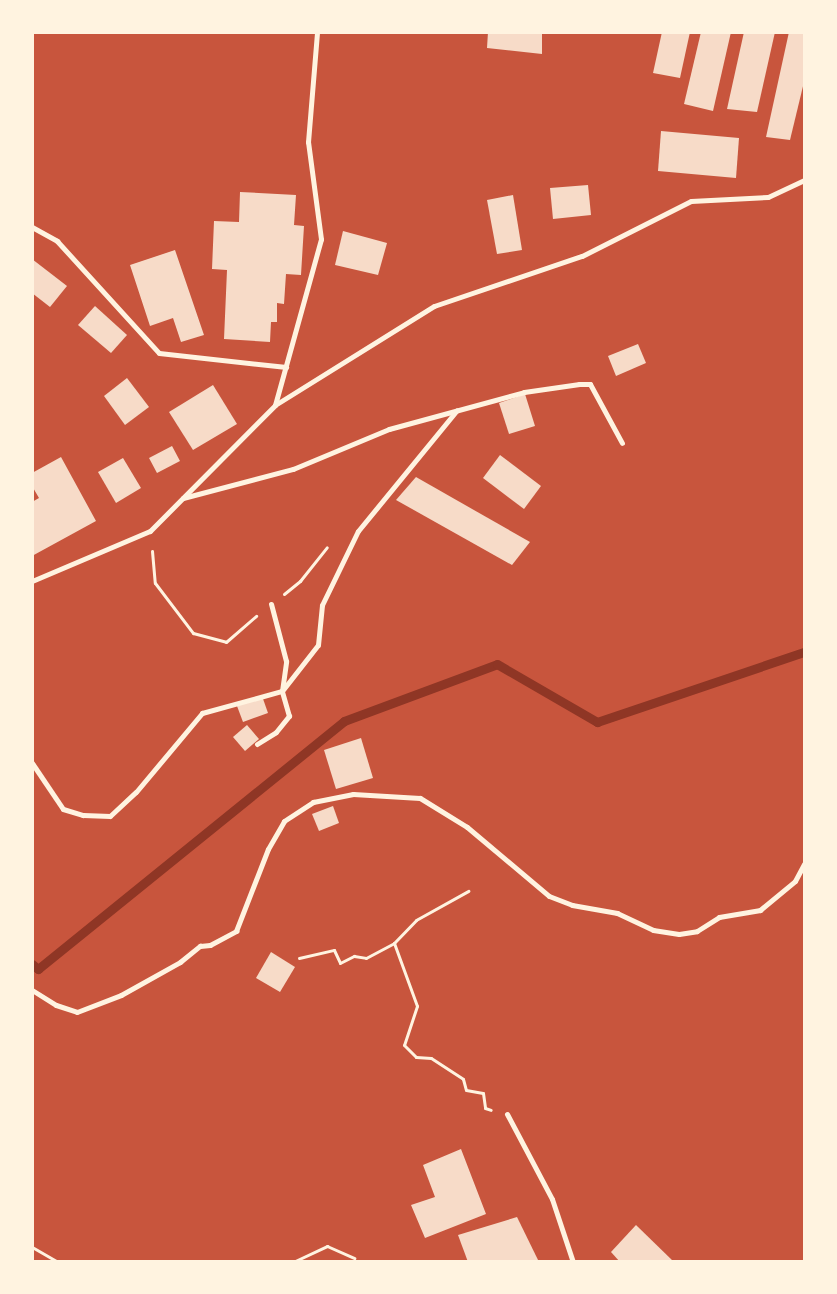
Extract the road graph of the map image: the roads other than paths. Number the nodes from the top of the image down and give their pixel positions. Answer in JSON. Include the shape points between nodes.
{"nodes":[{"id":1,"x":317,"y":32,"type":"edge"},
{"id":2,"x":804,"y":180,"type":"edge"},
{"id":3,"x":32,"y":227,"type":"edge"},
{"id":4,"x":286,"y":367,"type":"junction"},
{"id":5,"x":275,"y":405,"type":"junction"},
{"id":6,"x":457,"y":410,"type":"junction"},
{"id":7,"x":622,"y":443,"type":"dead end"},
{"id":8,"x":182,"y":498,"type":"junction"},
{"id":9,"x":32,"y":581,"type":"edge"},
{"id":10,"x":271,"y":604,"type":"road end"},
{"id":11,"x":282,"y":691,"type":"junction"},
{"id":12,"x":257,"y":744,"type":"dead end"},
{"id":13,"x":32,"y":763,"type":"edge"},
{"id":14,"x":804,"y":864,"type":"edge"},
{"id":15,"x":32,"y":990,"type":"edge"},
{"id":16,"x":507,"y":1114,"type":"road end"},
{"id":17,"x":573,"y":1262,"type":"edge"}],
"edges":[{"from":1,"to":4,"type":"street","via":[[308,142],[321,239]]},
{"from":2,"to":5,"type":"street","via":[[768,197],[691,201],[582,256],[434,306]]},
{"from":3,"to":4,"type":"street","via":[[57,241],[159,353]]},
{"from":4,"to":5,"type":"street"},
{"from":5,"to":8,"type":"street"},
{"from":6,"to":7,"type":"street","via":[[524,392],[590,384]]},
{"from":6,"to":8,"type":"street","via":[[389,429],[293,469]]},
{"from":6,"to":11,"type":"street","via":[[358,531],[322,605],[318,645]]},
{"from":8,"to":9,"type":"street","via":[[150,531]]},
{"from":10,"to":11,"type":"street","via":[[286,660]]},
{"from":11,"to":12,"type":"street","via":[[288,716],[276,732]]},
{"from":11,"to":13,"type":"street","via":[[202,712],[136,792],[110,816],[63,809]]},
{"from":14,"to":15,"type":"street","via":[[795,881],[760,910],[719,917],[697,931],[679,934],[653,930],[617,913],[572,905],[549,896],[467,827],[420,798],[353,794],[313,802],[284,821],[268,849],[236,931],[210,945],[200,946],[180,962],[121,995],[84,1011],[56,1005],[40,992]]},
{"from":16,"to":17,"type":"street","via":[[552,1199]]}]}
